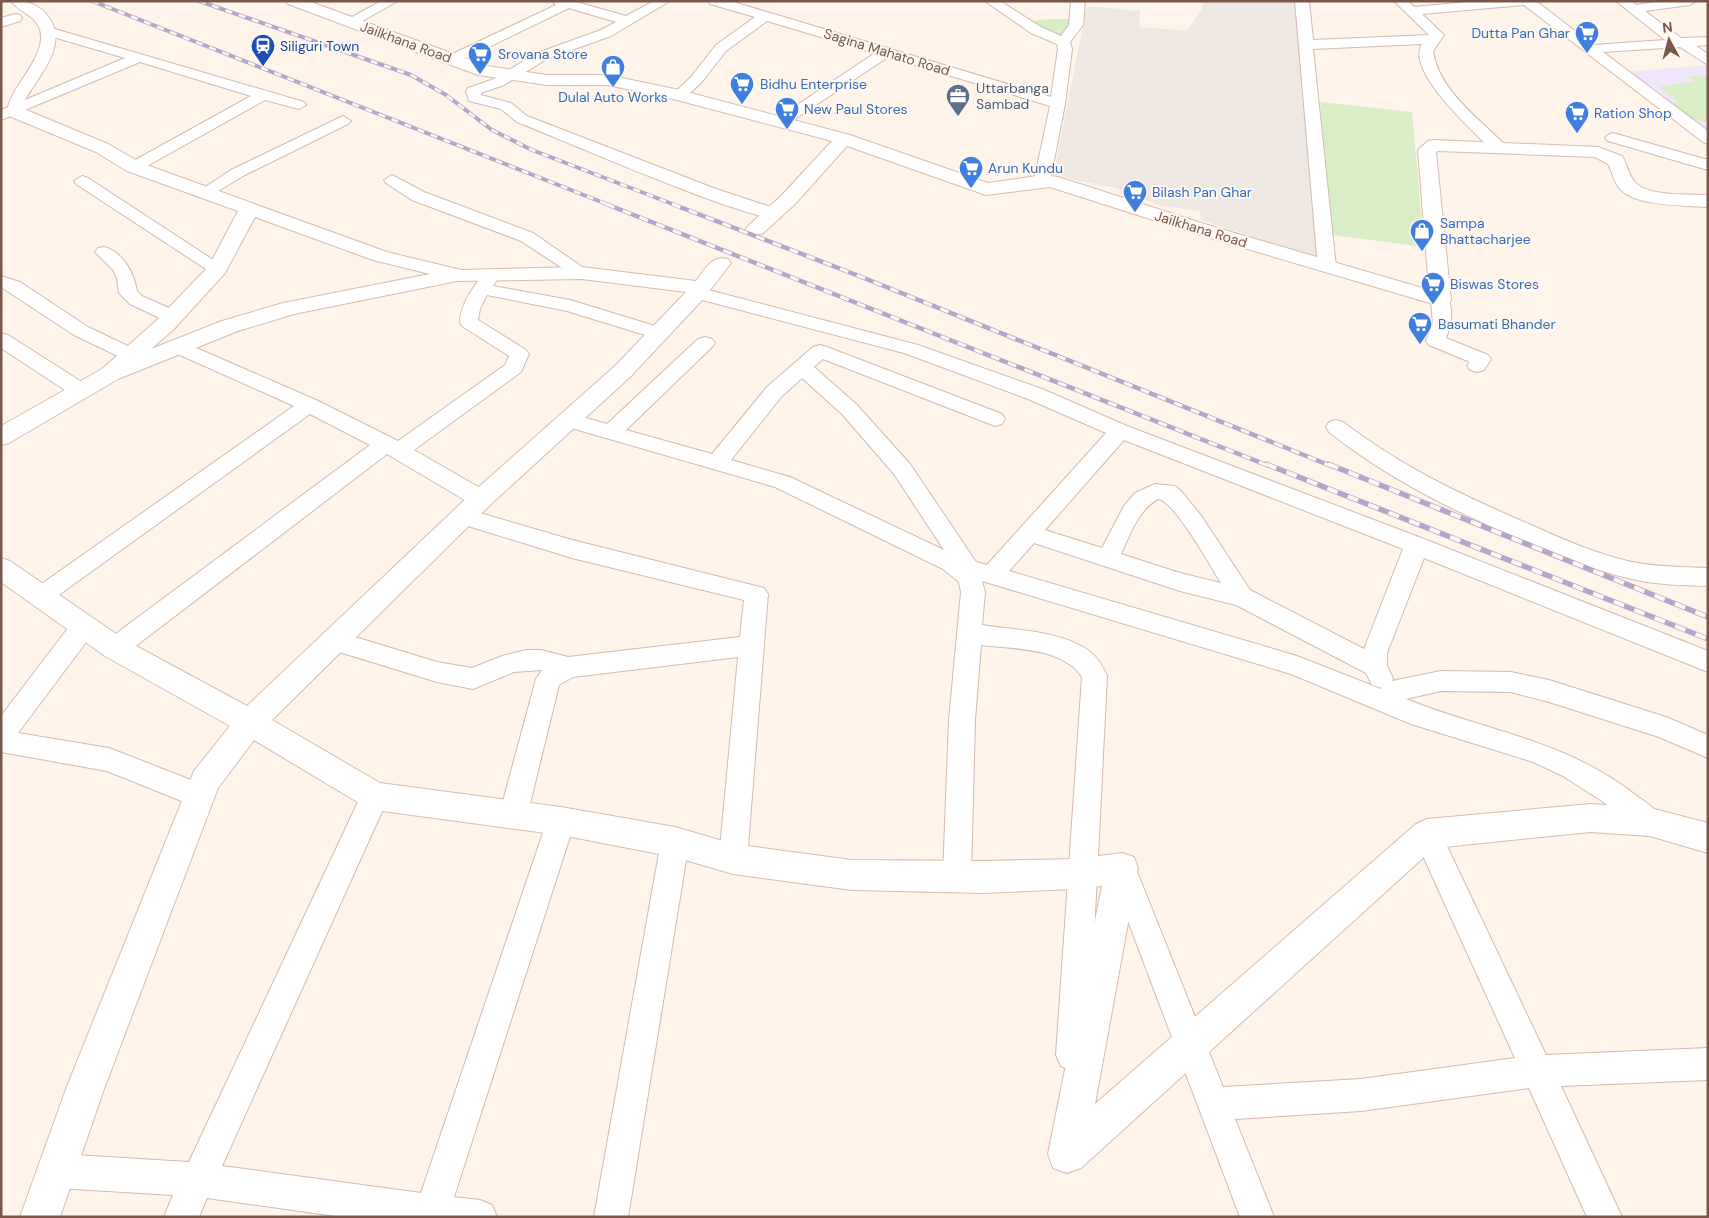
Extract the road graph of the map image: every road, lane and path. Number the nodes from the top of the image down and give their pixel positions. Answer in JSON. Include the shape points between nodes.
{"nodes":[{"id":1,"x":18,"y":1,"type":"edge"},
{"id":2,"x":293,"y":1,"type":"edge"},
{"id":3,"x":392,"y":1,"type":"edge"},
{"id":4,"x":664,"y":1,"type":"edge"},
{"id":5,"x":715,"y":1,"type":"edge"},
{"id":6,"x":991,"y":1,"type":"edge"},
{"id":7,"x":1078,"y":1,"type":"edge"},
{"id":8,"x":1302,"y":1,"type":"edge"},
{"id":9,"x":1526,"y":1,"type":"edge"},
{"id":10,"x":1622,"y":1,"type":"edge"},
{"id":11,"x":1690,"y":1,"type":"edge"},
{"id":12,"x":563,"y":3,"type":"edge"},
{"id":13,"x":1,"y":6,"type":"edge"},
{"id":14,"x":1406,"y":6,"type":"edge"},
{"id":15,"x":1634,"y":9,"type":"junction"},
{"id":16,"x":766,"y":16,"type":"junction"},
{"id":17,"x":15,"y":18,"type":"dead end"},
{"id":18,"x":626,"y":21,"type":"junction"},
{"id":19,"x":350,"y":22,"type":"junction"},
{"id":20,"x":1,"y":23,"type":"edge"},
{"id":21,"x":48,"y":30,"type":"junction"},
{"id":22,"x":1434,"y":39,"type":"junction"},
{"id":23,"x":1708,"y":41,"type":"edge"},
{"id":24,"x":1063,"y":42,"type":"junction"},
{"id":25,"x":1679,"y":42,"type":"junction"},
{"id":26,"x":1305,"y":45,"type":"junction"},
{"id":27,"x":1591,"y":49,"type":"junction"},
{"id":28,"x":886,"y":52,"type":"junction"},
{"id":29,"x":138,"y":58,"type":"junction"},
{"id":30,"x":453,"y":59,"type":"junction"},
{"id":31,"x":1708,"y":60,"type":"edge"},
{"id":32,"x":508,"y":76,"type":"junction"},
{"id":33,"x":263,"y":95,"type":"junction"},
{"id":34,"x":679,"y":95,"type":"junction"},
{"id":35,"x":1058,"y":104,"type":"junction"},
{"id":36,"x":300,"y":105,"type":"dead end"},
{"id":37,"x":6,"y":108,"type":"edge"},
{"id":38,"x":343,"y":122,"type":"dead end"},
{"id":39,"x":782,"y":122,"type":"junction"},
{"id":40,"x":1613,"y":138,"type":"dead end"},
{"id":41,"x":844,"y":139,"type":"junction"},
{"id":42,"x":1708,"y":139,"type":"edge"},
{"id":43,"x":1498,"y":147,"type":"junction"},
{"id":44,"x":1708,"y":165,"type":"edge"},
{"id":45,"x":134,"y":167,"type":"junction"},
{"id":46,"x":392,"y":180,"type":"dead end"},
{"id":47,"x":82,"y":181,"type":"dead end"},
{"id":48,"x":1042,"y":181,"type":"junction"},
{"id":49,"x":204,"y":192,"type":"junction"},
{"id":50,"x":1708,"y":201,"type":"edge"},
{"id":51,"x":249,"y":209,"type":"junction"},
{"id":52,"x":774,"y":214,"type":"junction"},
{"id":53,"x":755,"y":230,"type":"dead end"},
{"id":54,"x":104,"y":252,"type":"dead end"},
{"id":55,"x":721,"y":263,"type":"dead end"},
{"id":56,"x":1327,"y":267,"type":"junction"},
{"id":57,"x":218,"y":269,"type":"junction"},
{"id":58,"x":582,"y":273,"type":"junction"},
{"id":59,"x":460,"y":276,"type":"junction"},
{"id":60,"x":1,"y":281,"type":"edge"},
{"id":61,"x":487,"y":282,"type":"junction"},
{"id":62,"x":699,"y":290,"type":"junction"},
{"id":63,"x":1440,"y":300,"type":"junction"},
{"id":64,"x":173,"y":317,"type":"junction"},
{"id":65,"x":658,"y":333,"type":"junction"},
{"id":66,"x":1,"y":340,"type":"edge"},
{"id":67,"x":706,"y":342,"type":"dead end"},
{"id":68,"x":178,"y":347,"type":"junction"},
{"id":69,"x":131,"y":355,"type":"junction"},
{"id":70,"x":1477,"y":366,"type":"dead end"},
{"id":71,"x":802,"y":367,"type":"junction"},
{"id":72,"x":110,"y":374,"type":"junction"},
{"id":73,"x":81,"y":391,"type":"junction"},
{"id":74,"x":309,"y":405,"type":"junction"},
{"id":75,"x":568,"y":420,"type":"junction"},
{"id":76,"x":995,"y":420,"type":"dead end"},
{"id":77,"x":1336,"y":427,"type":"dead end"},
{"id":78,"x":1120,"y":431,"type":"junction"},
{"id":79,"x":611,"y":432,"type":"junction"},
{"id":80,"x":1,"y":437,"type":"edge"},
{"id":81,"x":392,"y":447,"type":"junction"},
{"id":82,"x":717,"y":462,"type":"junction"},
{"id":83,"x":472,"y":508,"type":"junction"},
{"id":84,"x":1030,"y":532,"type":"junction"},
{"id":85,"x":1416,"y":545,"type":"junction"},
{"id":86,"x":1108,"y":558,"type":"junction"},
{"id":87,"x":1,"y":568,"type":"edge"},
{"id":88,"x":971,"y":569,"type":"junction"},
{"id":89,"x":1708,"y":577,"type":"edge"},
{"id":90,"x":41,"y":596,"type":"junction"},
{"id":91,"x":1242,"y":597,"type":"junction"},
{"id":92,"x":84,"y":626,"type":"junction"},
{"id":93,"x":969,"y":633,"type":"junction"},
{"id":94,"x":332,"y":640,"type":"junction"},
{"id":95,"x":753,"y":645,"type":"junction"},
{"id":96,"x":115,"y":648,"type":"junction"},
{"id":97,"x":1708,"y":662,"type":"edge"},
{"id":98,"x":1375,"y":666,"type":"junction"},
{"id":99,"x":568,"y":667,"type":"junction"},
{"id":100,"x":1393,"y":691,"type":"junction"},
{"id":101,"x":1420,"y":716,"type":"junction"},
{"id":102,"x":250,"y":722,"type":"junction"},
{"id":103,"x":1,"y":736,"type":"edge"},
{"id":104,"x":1,"y":741,"type":"edge"},
{"id":105,"x":1708,"y":747,"type":"edge"},
{"id":106,"x":199,"y":796,"type":"junction"},
{"id":107,"x":375,"y":796,"type":"junction"},
{"id":108,"x":513,"y":816,"type":"junction"},
{"id":109,"x":561,"y":821,"type":"junction"},
{"id":110,"x":1650,"y":822,"type":"junction"},
{"id":111,"x":1427,"y":834,"type":"junction"},
{"id":112,"x":1708,"y":838,"type":"edge"},
{"id":113,"x":675,"y":842,"type":"junction"},
{"id":114,"x":733,"y":859,"type":"junction"},
{"id":115,"x":1122,"y":868,"type":"junction"},
{"id":116,"x":956,"y":876,"type":"junction"},
{"id":117,"x":1708,"y":1064,"type":"edge"},
{"id":118,"x":1537,"y":1071,"type":"junction"},
{"id":119,"x":1213,"y":1104,"type":"junction"},
{"id":120,"x":1066,"y":1154,"type":"junction"},
{"id":121,"x":58,"y":1171,"type":"junction"},
{"id":122,"x":200,"y":1180,"type":"junction"},
{"id":123,"x":431,"y":1214,"type":"edge"},
{"id":124,"x":40,"y":1217,"type":"edge"},
{"id":125,"x":181,"y":1217,"type":"edge"},
{"id":126,"x":480,"y":1217,"type":"edge"},
{"id":127,"x":611,"y":1217,"type":"edge"},
{"id":128,"x":1257,"y":1217,"type":"edge"},
{"id":129,"x":1605,"y":1217,"type":"edge"}],
"edges":[{"from":1,"to":21,"type":"street","via":[[32,9]]},
{"from":2,"to":19,"type":"street","name":"Jailkhana Road"},
{"from":3,"to":19,"type":"street"},
{"from":4,"to":18,"type":"street"},
{"from":5,"to":16,"type":"street","name":"Sagina Mahato Road"},
{"from":6,"to":24,"type":"street","via":[[1036,30]]},
{"from":7,"to":24,"type":"street","via":[[1076,25]]},
{"from":8,"to":26,"type":"street"},
{"from":9,"to":14,"type":"street"},
{"from":9,"to":27,"type":"street"},
{"from":10,"to":15,"type":"street"},
{"from":11,"to":15,"type":"street"},
{"from":12,"to":18,"type":"street"},
{"from":12,"to":30,"type":"street"},
{"from":13,"to":37,"type":"street","via":[[18,16],[30,35],[28,57]]},
{"from":14,"to":22,"type":"street","via":[[1435,32]]},
{"from":15,"to":25,"type":"street"},
{"from":16,"to":28,"type":"street","name":"Sagina Mahato Road"},
{"from":16,"to":34,"type":"street","via":[[721,48],[696,80]]},
{"from":17,"to":20,"type":"street"},
{"from":18,"to":32,"type":"street","via":[[606,33],[542,56]]},
{"from":19,"to":30,"type":"street","name":"Jailkhana Road"},
{"from":21,"to":29,"type":"street"},
{"from":21,"to":37,"type":"street","via":[[44,56],[37,70]]},
{"from":22,"to":26,"type":"street"},
{"from":22,"to":43,"type":"street","via":[[1426,50],[1430,71]]},
{"from":23,"to":25,"type":"street"},
{"from":24,"to":35,"type":"street","via":[[1065,49]]},
{"from":25,"to":27,"type":"street"},
{"from":25,"to":31,"type":"street"},
{"from":26,"to":56,"type":"street"},
{"from":27,"to":42,"type":"street"},
{"from":28,"to":35,"type":"street","name":"Sagina Mahato Road"},
{"from":28,"to":39,"type":"street"},
{"from":29,"to":33,"type":"street"},
{"from":29,"to":37,"type":"street"},
{"from":30,"to":32,"type":"street","name":"Jailkhana Road"},
{"from":32,"to":34,"type":"street","name":"Jailkhana Road","via":[[558,81],[608,80]]},
{"from":32,"to":52,"type":"street","via":[[477,88],[473,91],[474,98],[506,106],[522,119],[680,183]]},
{"from":33,"to":36,"type":"street"},
{"from":33,"to":45,"type":"street"},
{"from":34,"to":39,"type":"street","name":"Jailkhana Road"},
{"from":35,"to":48,"type":"street"},
{"from":37,"to":45,"type":"street","via":[[102,148]]},
{"from":38,"to":49,"type":"street"},
{"from":39,"to":41,"type":"street","name":"Jailkhana Road"},
{"from":40,"to":44,"type":"street"},
{"from":41,"to":48,"type":"street","name":"Jailkhana Road","via":[[986,189]]},
{"from":41,"to":52,"type":"street"},
{"from":43,"to":50,"type":"street","via":[[1607,154],[1616,160],[1625,184],[1634,191],[1656,197]]},
{"from":43,"to":63,"type":"street","via":[[1439,145],[1427,150]]},
{"from":45,"to":49,"type":"street"},
{"from":46,"to":58,"type":"street","via":[[418,196],[527,237]]},
{"from":47,"to":57,"type":"street"},
{"from":48,"to":56,"type":"street","name":"Jailkhana Road"},
{"from":49,"to":51,"type":"street"},
{"from":51,"to":57,"type":"street"},
{"from":51,"to":59,"type":"street","via":[[380,256]]},
{"from":52,"to":53,"type":"street"},
{"from":54,"to":64,"type":"street","via":[[120,267],[128,293]]},
{"from":55,"to":62,"type":"street"},
{"from":56,"to":63,"type":"street","name":"Jailkhana Road"},
{"from":57,"to":64,"type":"street"},
{"from":58,"to":61,"type":"street"},
{"from":58,"to":62,"type":"street"},
{"from":59,"to":61,"type":"street"},
{"from":59,"to":68,"type":"street","via":[[388,287],[291,308],[230,326]]},
{"from":60,"to":69,"type":"street","via":[[81,331]]},
{"from":61,"to":65,"type":"street"},
{"from":61,"to":81,"type":"street","via":[[469,314],[469,322],[519,354],[514,368]]},
{"from":62,"to":65,"type":"street"},
{"from":62,"to":78,"type":"street","via":[[911,349],[1035,394]]},
{"from":63,"to":70,"type":"street","via":[[1442,324],[1436,341],[1481,359]]},
{"from":64,"to":69,"type":"street"},
{"from":65,"to":75,"type":"street","via":[[623,371]]},
{"from":66,"to":73,"type":"street"},
{"from":67,"to":79,"type":"street"},
{"from":68,"to":72,"type":"street"},
{"from":68,"to":74,"type":"street"},
{"from":69,"to":72,"type":"street"},
{"from":71,"to":76,"type":"street","via":[[820,351]]},
{"from":71,"to":82,"type":"street","via":[[774,392]]},
{"from":71,"to":88,"type":"street","via":[[849,409],[902,469]]},
{"from":72,"to":73,"type":"street"},
{"from":73,"to":80,"type":"street"},
{"from":74,"to":81,"type":"street"},
{"from":74,"to":90,"type":"street"},
{"from":75,"to":79,"type":"street"},
{"from":75,"to":83,"type":"street"},
{"from":77,"to":89,"type":"street","via":[[1402,474],[1528,533],[1632,570]]},
{"from":78,"to":84,"type":"street"},
{"from":78,"to":85,"type":"street"},
{"from":79,"to":82,"type":"street"},
{"from":81,"to":83,"type":"street"},
{"from":81,"to":96,"type":"street"},
{"from":82,"to":88,"type":"street","via":[[782,482]]},
{"from":83,"to":94,"type":"street"},
{"from":83,"to":95,"type":"street","via":[[572,549],[753,592],[756,594]]},
{"from":84,"to":86,"type":"street"},
{"from":84,"to":88,"type":"street"},
{"from":85,"to":97,"type":"street"},
{"from":85,"to":98,"type":"street","via":[[1375,653]]},
{"from":86,"to":91,"type":"street","via":[[1180,582]]},
{"from":86,"to":91,"type":"street","via":[[1138,503],[1154,491],[1166,492],[1174,496],[1187,512]]},
{"from":87,"to":90,"type":"street"},
{"from":88,"to":93,"type":"street","via":[[973,592]]},
{"from":88,"to":101,"type":"street","via":[[1297,666]]},
{"from":90,"to":92,"type":"street"},
{"from":91,"to":98,"type":"street"},
{"from":92,"to":96,"type":"street"},
{"from":92,"to":103,"type":"street"},
{"from":93,"to":116,"type":"street"},
{"from":93,"to":120,"type":"street","via":[[1055,647],[1077,654],[1087,662],[1095,676]]},
{"from":94,"to":99,"type":"street","via":[[437,672],[473,679],[526,660]]},
{"from":94,"to":102,"type":"street"},
{"from":95,"to":99,"type":"street"},
{"from":95,"to":114,"type":"street"},
{"from":96,"to":102,"type":"street"},
{"from":98,"to":100,"type":"street","via":[[1383,682]]},
{"from":99,"to":108,"type":"street","via":[[548,679]]},
{"from":100,"to":101,"type":"street"},
{"from":100,"to":105,"type":"street","via":[[1441,681],[1510,682],[1550,691],[1666,728]]},
{"from":101,"to":110,"type":"street","via":[[1540,753],[1612,792]]},
{"from":102,"to":106,"type":"street","via":[[205,781]]},
{"from":102,"to":107,"type":"street"},
{"from":104,"to":106,"type":"street","via":[[109,760]]},
{"from":106,"to":121,"type":"street","via":[[84,1089]]},
{"from":107,"to":108,"type":"street"},
{"from":107,"to":122,"type":"street"},
{"from":108,"to":109,"type":"street"},
{"from":109,"to":113,"type":"street"},
{"from":109,"to":123,"type":"street"},
{"from":110,"to":111,"type":"street","via":[[1590,818]]},
{"from":110,"to":112,"type":"street"},
{"from":111,"to":118,"type":"street"},
{"from":111,"to":120,"type":"street"},
{"from":113,"to":114,"type":"street"},
{"from":113,"to":127,"type":"street"},
{"from":114,"to":116,"type":"street","via":[[852,875]]},
{"from":115,"to":116,"type":"street","via":[[1074,874]]},
{"from":115,"to":119,"type":"street"},
{"from":115,"to":120,"type":"street"},
{"from":117,"to":118,"type":"street"},
{"from":118,"to":119,"type":"street","via":[[1361,1095]]},
{"from":118,"to":129,"type":"street"},
{"from":119,"to":128,"type":"street"},
{"from":121,"to":122,"type":"street"},
{"from":121,"to":124,"type":"street"},
{"from":122,"to":123,"type":"street"},
{"from":122,"to":125,"type":"street"},
{"from":123,"to":126,"type":"street"}]}
